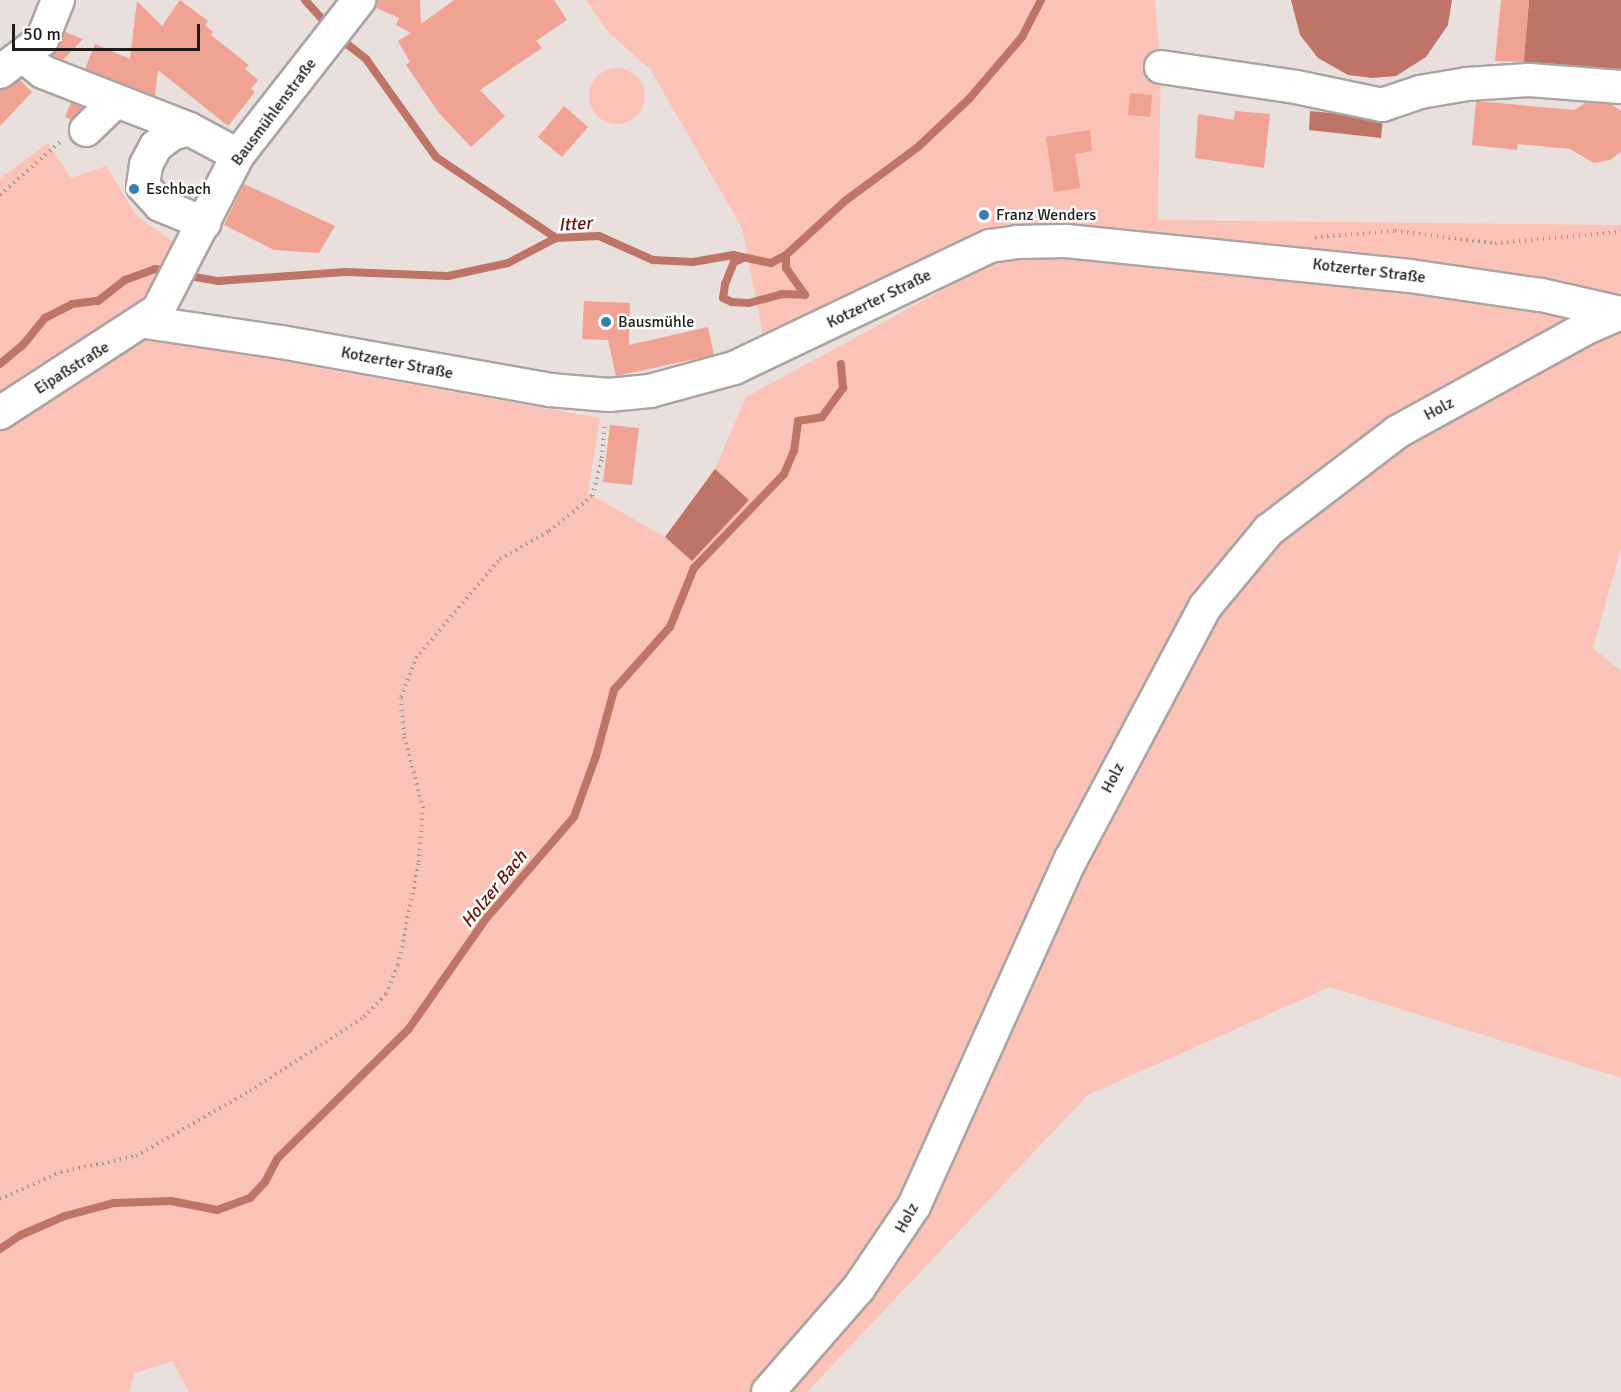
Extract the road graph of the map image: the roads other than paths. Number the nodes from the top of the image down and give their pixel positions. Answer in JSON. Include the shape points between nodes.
{"nodes":[{"id":1,"x":58,"y":0,"type":"edge"},
{"id":2,"x":352,"y":9,"type":"edge"},
{"id":3,"x":12,"y":65,"type":"edge"},
{"id":4,"x":1161,"y":67,"type":"dead end"},
{"id":5,"x":1621,"y":87,"type":"edge"},
{"id":6,"x":116,"y":101,"type":"junction"},
{"id":7,"x":189,"y":129,"type":"junction"},
{"id":8,"x":86,"y":130,"type":"road end"},
{"id":9,"x":237,"y":155,"type":"junction"},
{"id":10,"x":204,"y":223,"type":"junction"},
{"id":11,"x":1621,"y":313,"type":"edge"},
{"id":12,"x":145,"y":322,"type":"junction"},
{"id":13,"x":0,"y":413,"type":"edge"},
{"id":14,"x":768,"y":1392,"type":"edge"}],
"edges":[{"from":1,"to":3,"type":"street","via":[[42,40]]},
{"from":2,"to":9,"type":"street","name":"Bausmühlenstraße"},
{"from":3,"to":6,"type":"street","via":[[43,72]]},
{"from":4,"to":5,"type":"street","via":[[1296,87],[1382,105],[1467,84],[1529,80]]},
{"from":6,"to":7,"type":"street"},
{"from":6,"to":8,"type":"street"},
{"from":7,"to":9,"type":"street"},
{"from":7,"to":10,"type":"street","via":[[172,134],[156,146],[146,165],[142,186],[160,205]]},
{"from":9,"to":10,"type":"street","name":"Bausmühlenstraße"},
{"from":10,"to":12,"type":"street","name":"Bausmühlenstraße","via":[[171,292]]},
{"from":11,"to":12,"type":"street","name":"Kotzerter Straße","via":[[1549,296],[1410,276],[1066,241],[990,246],[734,368],[650,391],[609,394],[497,382],[281,342]]},
{"from":11,"to":14,"type":"street","name":"Holz","via":[[1584,329],[1397,432],[1269,530],[1205,607],[1071,859],[914,1206],[858,1289]]},
{"from":12,"to":13,"type":"street","name":"Eipaßstraße"}]}
